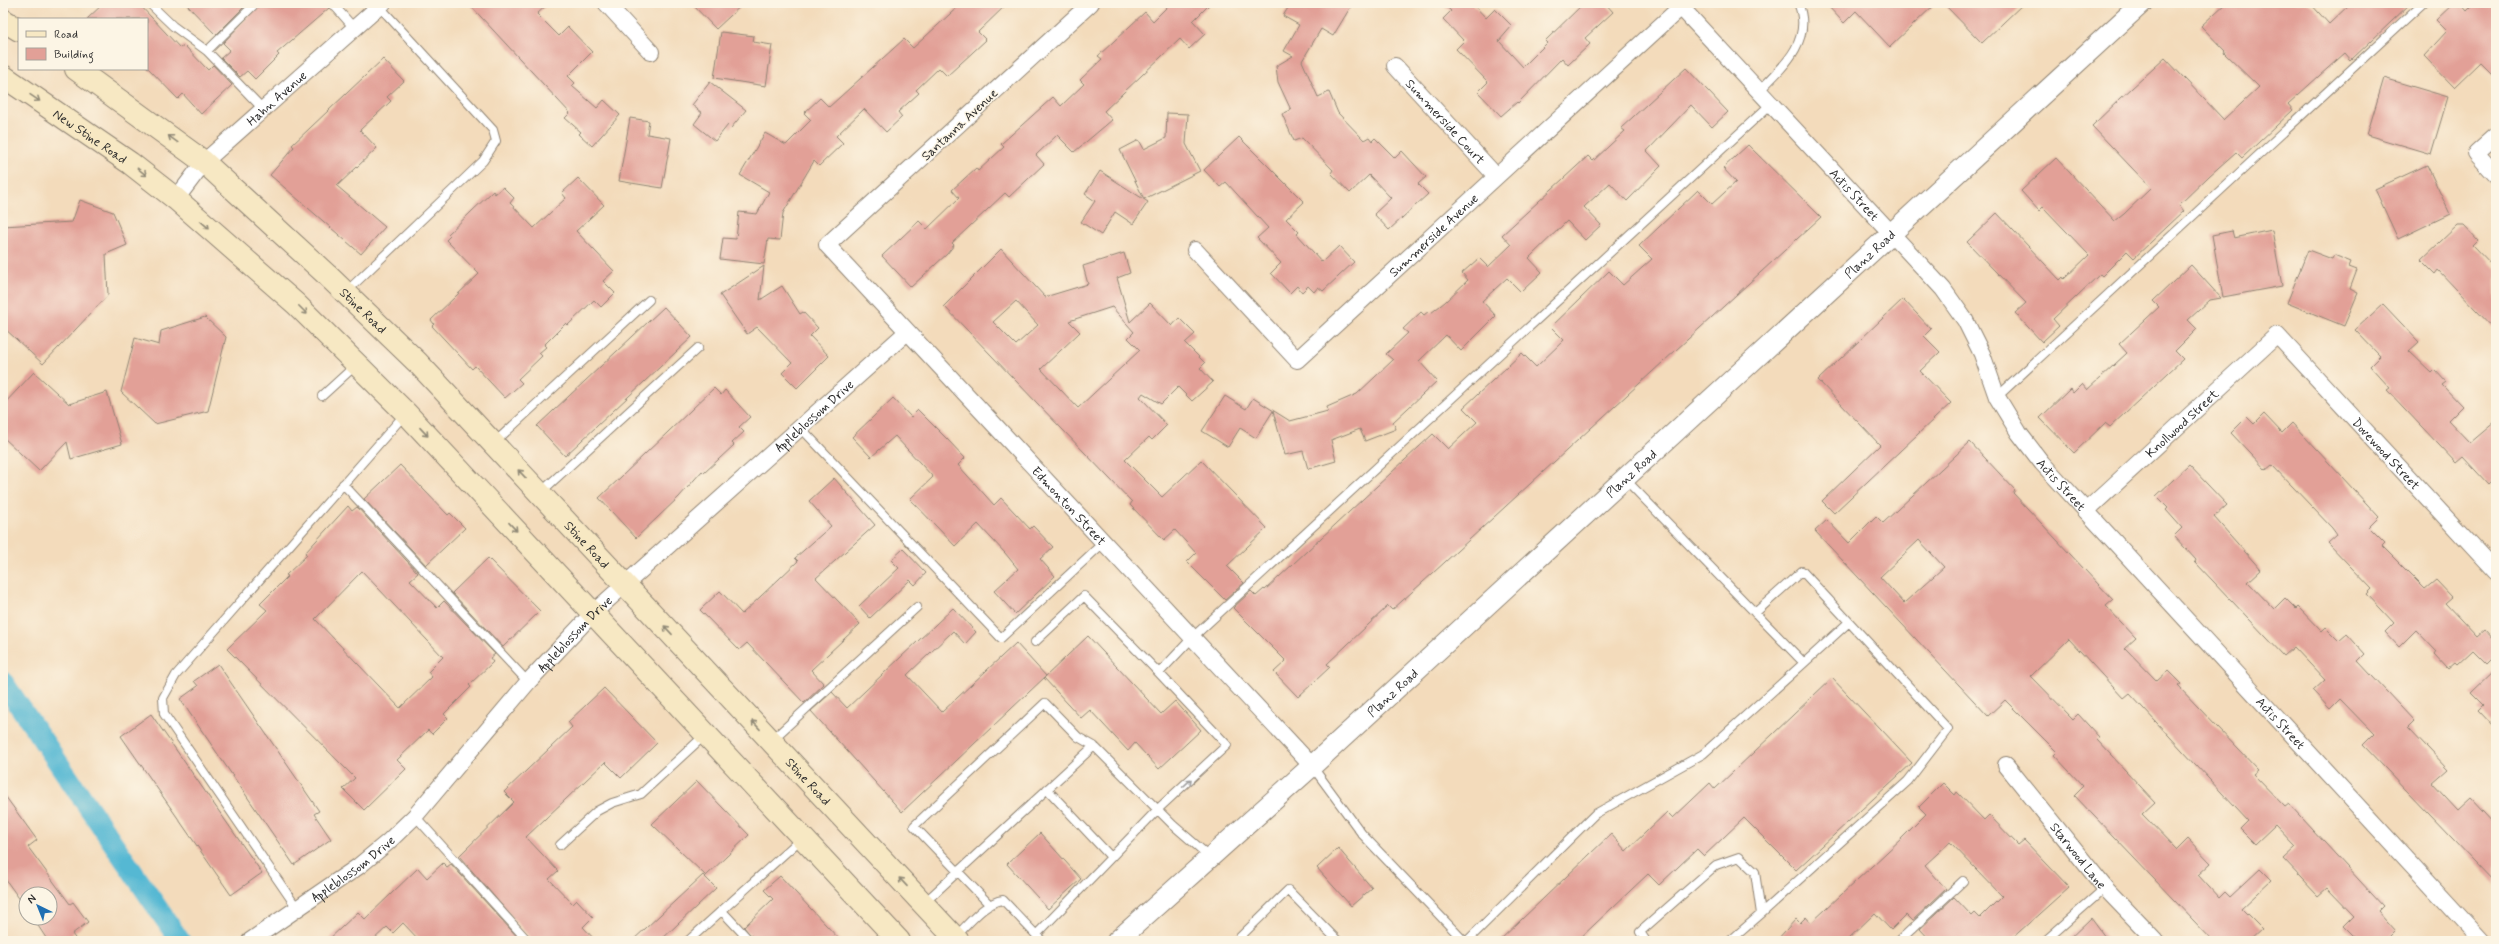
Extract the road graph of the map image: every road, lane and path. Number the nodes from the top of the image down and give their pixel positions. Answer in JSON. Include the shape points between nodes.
{"nodes":[{"id":1,"x":149,"y":3,"type":"edge"},
{"id":2,"x":256,"y":3,"type":"edge"},
{"id":3,"x":332,"y":3,"type":"edge"},
{"id":4,"x":606,"y":3,"type":"edge"},
{"id":5,"x":1091,"y":3,"type":"edge"},
{"id":6,"x":1798,"y":3,"type":"edge"},
{"id":7,"x":2142,"y":3,"type":"edge"},
{"id":8,"x":2423,"y":3,"type":"edge"},
{"id":9,"x":381,"y":5,"type":"edge"},
{"id":10,"x":1679,"y":5,"type":"edge"},
{"id":11,"x":3,"y":20,"type":"edge"},
{"id":12,"x":354,"y":28,"type":"junction"},
{"id":13,"x":18,"y":29,"type":"edge"},
{"id":14,"x":207,"y":51,"type":"junction"},
{"id":15,"x":652,"y":52,"type":"dead end"},
{"id":16,"x":1395,"y":66,"type":"dead end"},
{"id":17,"x":77,"y":70,"type":"edge"},
{"id":18,"x":3,"y":76,"type":"edge"},
{"id":19,"x":1759,"y":91,"type":"junction"},
{"id":20,"x":1772,"y":104,"type":"junction"},
{"id":21,"x":263,"y":109,"type":"junction"},
{"id":22,"x":2496,"y":135,"type":"edge"},
{"id":23,"x":204,"y":162,"type":"junction"},
{"id":24,"x":2496,"y":175,"type":"edge"},
{"id":25,"x":1496,"y":176,"type":"junction"},
{"id":26,"x":176,"y":199,"type":"junction"},
{"id":27,"x":1892,"y":233,"type":"junction"},
{"id":28,"x":827,"y":245,"type":"joint"},
{"id":29,"x":1195,"y":250,"type":"dead end"},
{"id":30,"x":345,"y":292,"type":"junction"},
{"id":31,"x":649,"y":300,"type":"dead end"},
{"id":32,"x":907,"y":332,"type":"junction"},
{"id":33,"x":2277,"y":335,"type":"joint"},
{"id":34,"x":698,"y":348,"type":"dead end"},
{"id":35,"x":357,"y":364,"type":"junction"},
{"id":36,"x":322,"y":396,"type":"dead end"},
{"id":37,"x":1998,"y":397,"type":"junction"},
{"id":38,"x":406,"y":412,"type":"junction"},
{"id":39,"x":800,"y":427,"type":"junction"},
{"id":40,"x":493,"y":444,"type":"junction"},
{"id":41,"x":1625,"y":478,"type":"junction"},
{"id":42,"x":343,"y":484,"type":"junction"},
{"id":43,"x":540,"y":493,"type":"junction"},
{"id":44,"x":2086,"y":511,"type":"junction"},
{"id":45,"x":1104,"y":542,"type":"junction"},
{"id":46,"x":2496,"y":572,"type":"edge"},
{"id":47,"x":625,"y":584,"type":"junction"},
{"id":48,"x":917,"y":607,"type":"dead end"},
{"id":49,"x":594,"y":613,"type":"junction"},
{"id":50,"x":1755,"y":613,"type":"junction"},
{"id":51,"x":1850,"y":622,"type":"junction"},
{"id":52,"x":1193,"y":637,"type":"junction"},
{"id":53,"x":1035,"y":642,"type":"dead end"},
{"id":54,"x":1804,"y":663,"type":"junction"},
{"id":55,"x":1159,"y":673,"type":"junction"},
{"id":56,"x":528,"y":682,"type":"junction"},
{"id":57,"x":706,"y":734,"type":"junction"},
{"id":58,"x":771,"y":741,"type":"junction"},
{"id":59,"x":1094,"y":746,"type":"junction"},
{"id":60,"x":2006,"y":765,"type":"dead end"},
{"id":61,"x":1312,"y":766,"type":"junction"},
{"id":62,"x":1047,"y":789,"type":"junction"},
{"id":63,"x":1158,"y":809,"type":"junction"},
{"id":64,"x":415,"y":816,"type":"junction"},
{"id":65,"x":803,"y":837,"type":"junction"},
{"id":66,"x":560,"y":845,"type":"dead end"},
{"id":67,"x":1111,"y":857,"type":"junction"},
{"id":68,"x":1210,"y":857,"type":"junction"},
{"id":69,"x":958,"y":872,"type":"junction"},
{"id":70,"x":1963,"y":881,"type":"dead end"},
{"id":71,"x":2105,"y":888,"type":"junction"},
{"id":72,"x":923,"y":904,"type":"junction"},
{"id":73,"x":990,"y":905,"type":"junction"},
{"id":74,"x":297,"y":908,"type":"junction"},
{"id":75,"x":722,"y":911,"type":"junction"},
{"id":76,"x":1761,"y":914,"type":"junction"},
{"id":77,"x":1039,"y":938,"type":"edge"},
{"id":78,"x":956,"y":939,"type":"edge"},
{"id":79,"x":250,"y":941,"type":"edge"},
{"id":80,"x":528,"y":941,"type":"edge"},
{"id":81,"x":688,"y":941,"type":"edge"},
{"id":82,"x":750,"y":941,"type":"edge"},
{"id":83,"x":900,"y":941,"type":"edge"},
{"id":84,"x":1117,"y":941,"type":"edge"},
{"id":85,"x":1236,"y":941,"type":"edge"},
{"id":86,"x":1338,"y":941,"type":"edge"},
{"id":87,"x":1464,"y":941,"type":"edge"},
{"id":88,"x":1467,"y":941,"type":"edge"},
{"id":89,"x":1646,"y":941,"type":"edge"},
{"id":90,"x":1730,"y":941,"type":"edge"},
{"id":91,"x":1899,"y":941,"type":"edge"},
{"id":92,"x":2045,"y":941,"type":"edge"},
{"id":93,"x":2156,"y":941,"type":"edge"},
{"id":94,"x":2482,"y":941,"type":"edge"}],
"edges":[{"from":1,"to":14,"type":"lane","via":[[173,26]]},
{"from":2,"to":14,"type":"lane"},
{"from":3,"to":12,"type":"lane"},
{"from":4,"to":15,"type":"street"},
{"from":5,"to":28,"type":"street","name":"Santanna Avenue"},
{"from":6,"to":19,"type":"lane","via":[[1803,14],[1801,32],[1792,57]]},
{"from":7,"to":27,"type":"street","name":"Planz Road"},
{"from":8,"to":37,"type":"lane"},
{"from":9,"to":12,"type":"street","name":"Hahn Avenue"},
{"from":9,"to":30,"type":"lane","via":[[493,130],[496,141],[483,161]]},
{"from":10,"to":19,"type":"street","name":"Actis Street"},
{"from":10,"to":25,"type":"street","name":"Summerside Avenue"},
{"from":11,"to":13,"type":"main road"},
{"from":12,"to":21,"type":"street","name":"Hahn Avenue"},
{"from":14,"to":21,"type":"lane"},
{"from":16,"to":25,"type":"street","name":"Summerside Court"},
{"from":23,"to":17,"type":"main road","one_way":true},
{"from":18,"to":26,"type":"main road","name":"New Stine Road","one_way":true,"via":[[130,163]]},
{"from":19,"to":20,"type":"street","name":"Actis Street"},
{"from":20,"to":27,"type":"street","name":"Actis Street"},
{"from":20,"to":52,"type":"lane"},
{"from":21,"to":23,"type":"street","name":"Hahn Avenue"},
{"from":22,"to":24,"type":"street","via":[[2476,153]]},
{"from":23,"to":26,"type":"street","name":"Hahn Avenue"},
{"from":23,"to":30,"type":"main road","name":"Stine Road"},
{"from":25,"to":29,"type":"street","name":"Summerside Avenue","via":[[1297,360]]},
{"from":26,"to":35,"type":"main road","one_way":true,"via":[[296,304]]},
{"from":27,"to":37,"type":"street","name":"Actis Street","via":[[1944,289],[1965,320],[1982,354]]},
{"from":27,"to":41,"type":"street","name":"Planz Road"},
{"from":28,"to":32,"type":"street","name":"Edmonton Street"},
{"from":30,"to":40,"type":"main road","name":"Stine Road","via":[[418,363]]},
{"from":31,"to":40,"type":"lane"},
{"from":32,"to":39,"type":"street","name":"Appleblossom Drive"},
{"from":32,"to":45,"type":"street","name":"Edmonton Street"},
{"from":33,"to":44,"type":"street","name":"Knollwood Street"},
{"from":33,"to":46,"type":"street","name":"Dovewood Street"},
{"from":34,"to":43,"type":"lane"},
{"from":35,"to":36,"type":"lane"},
{"from":35,"to":38,"type":"main road"},
{"from":37,"to":44,"type":"street","name":"Actis Street","via":[[2019,433],[2037,457]]},
{"from":38,"to":42,"type":"lane"},
{"from":38,"to":49,"type":"main road","one_way":true},
{"from":39,"to":45,"type":"lane","via":[[1001,638]]},
{"from":39,"to":47,"type":"street","name":"Appleblossom Drive"},
{"from":43,"to":40,"type":"main road","name":"Stine Road","one_way":true},
{"from":41,"to":50,"type":"lane"},
{"from":41,"to":61,"type":"street","name":"Planz Road"},
{"from":42,"to":56,"type":"lane"},
{"from":42,"to":74,"type":"lane","via":[[176,676],[163,698],[164,714]]},
{"from":43,"to":47,"type":"main road","name":"Stine Road"},
{"from":44,"to":94,"type":"street","name":"Actis Street"},
{"from":45,"to":52,"type":"street","name":"Edmonton Street"},
{"from":47,"to":49,"type":"street","name":"Appleblossom Drive"},
{"from":58,"to":47,"type":"main road","name":"Stine Road","one_way":true},
{"from":48,"to":58,"type":"lane"},
{"from":49,"to":56,"type":"street","name":"Appleblossom Drive"},
{"from":49,"to":57,"type":"main road"},
{"from":50,"to":51,"type":"lane","via":[[1802,571]]},
{"from":50,"to":54,"type":"lane"},
{"from":51,"to":54,"type":"lane"},
{"from":51,"to":76,"type":"lane","via":[[1948,729],[1908,781]]},
{"from":52,"to":55,"type":"lane"},
{"from":52,"to":61,"type":"street","name":"Edmonton Street"},
{"from":53,"to":55,"type":"lane","via":[[1084,596]]},
{"from":54,"to":88,"type":"lane","via":[[1703,754],[1595,814]]},
{"from":63,"to":55,"type":"lane","one_way":true,"via":[[1226,745]]},
{"from":56,"to":64,"type":"street","name":"Appleblossom Drive"},
{"from":57,"to":65,"type":"main road"},
{"from":57,"to":66,"type":"lane","via":[[642,794],[612,803],[597,812]]},
{"from":72,"to":58,"type":"main road","name":"Stine Road","one_way":true},
{"from":59,"to":62,"type":"lane"},
{"from":59,"to":63,"type":"lane"},
{"from":59,"to":69,"type":"lane","via":[[1078,737],[1045,703],[914,826]]},
{"from":60,"to":71,"type":"street","name":"Starwood Lane"},
{"from":61,"to":68,"type":"street","name":"Planz Road"},
{"from":61,"to":87,"type":"lane","via":[[1362,834]]},
{"from":62,"to":67,"type":"lane"},
{"from":62,"to":69,"type":"lane"},
{"from":63,"to":67,"type":"lane"},
{"from":63,"to":68,"type":"lane"},
{"from":64,"to":74,"type":"street","name":"Appleblossom Drive","via":[[359,866]]},
{"from":64,"to":80,"type":"lane"},
{"from":65,"to":75,"type":"lane"},
{"from":65,"to":83,"type":"main road"},
{"from":67,"to":77,"type":"lane"},
{"from":68,"to":84,"type":"street","name":"Planz Road"},
{"from":69,"to":72,"type":"lane"},
{"from":69,"to":73,"type":"lane"},
{"from":70,"to":91,"type":"lane"},
{"from":71,"to":92,"type":"lane"},
{"from":71,"to":93,"type":"street","name":"Starwood Lane"},
{"from":72,"to":78,"type":"main road","name":"Stine Road"},
{"from":73,"to":77,"type":"lane","via":[[1002,900]]},
{"from":73,"to":78,"type":"lane"},
{"from":74,"to":79,"type":"street","name":"Appleblossom Drive"},
{"from":75,"to":81,"type":"lane"},
{"from":75,"to":82,"type":"lane"},
{"from":76,"to":89,"type":"lane","via":[[1755,872],[1740,857],[1716,865],[1640,932]]},
{"from":76,"to":90,"type":"lane"},
{"from":85,"to":86,"type":"lane","via":[[1288,890]]}]}
